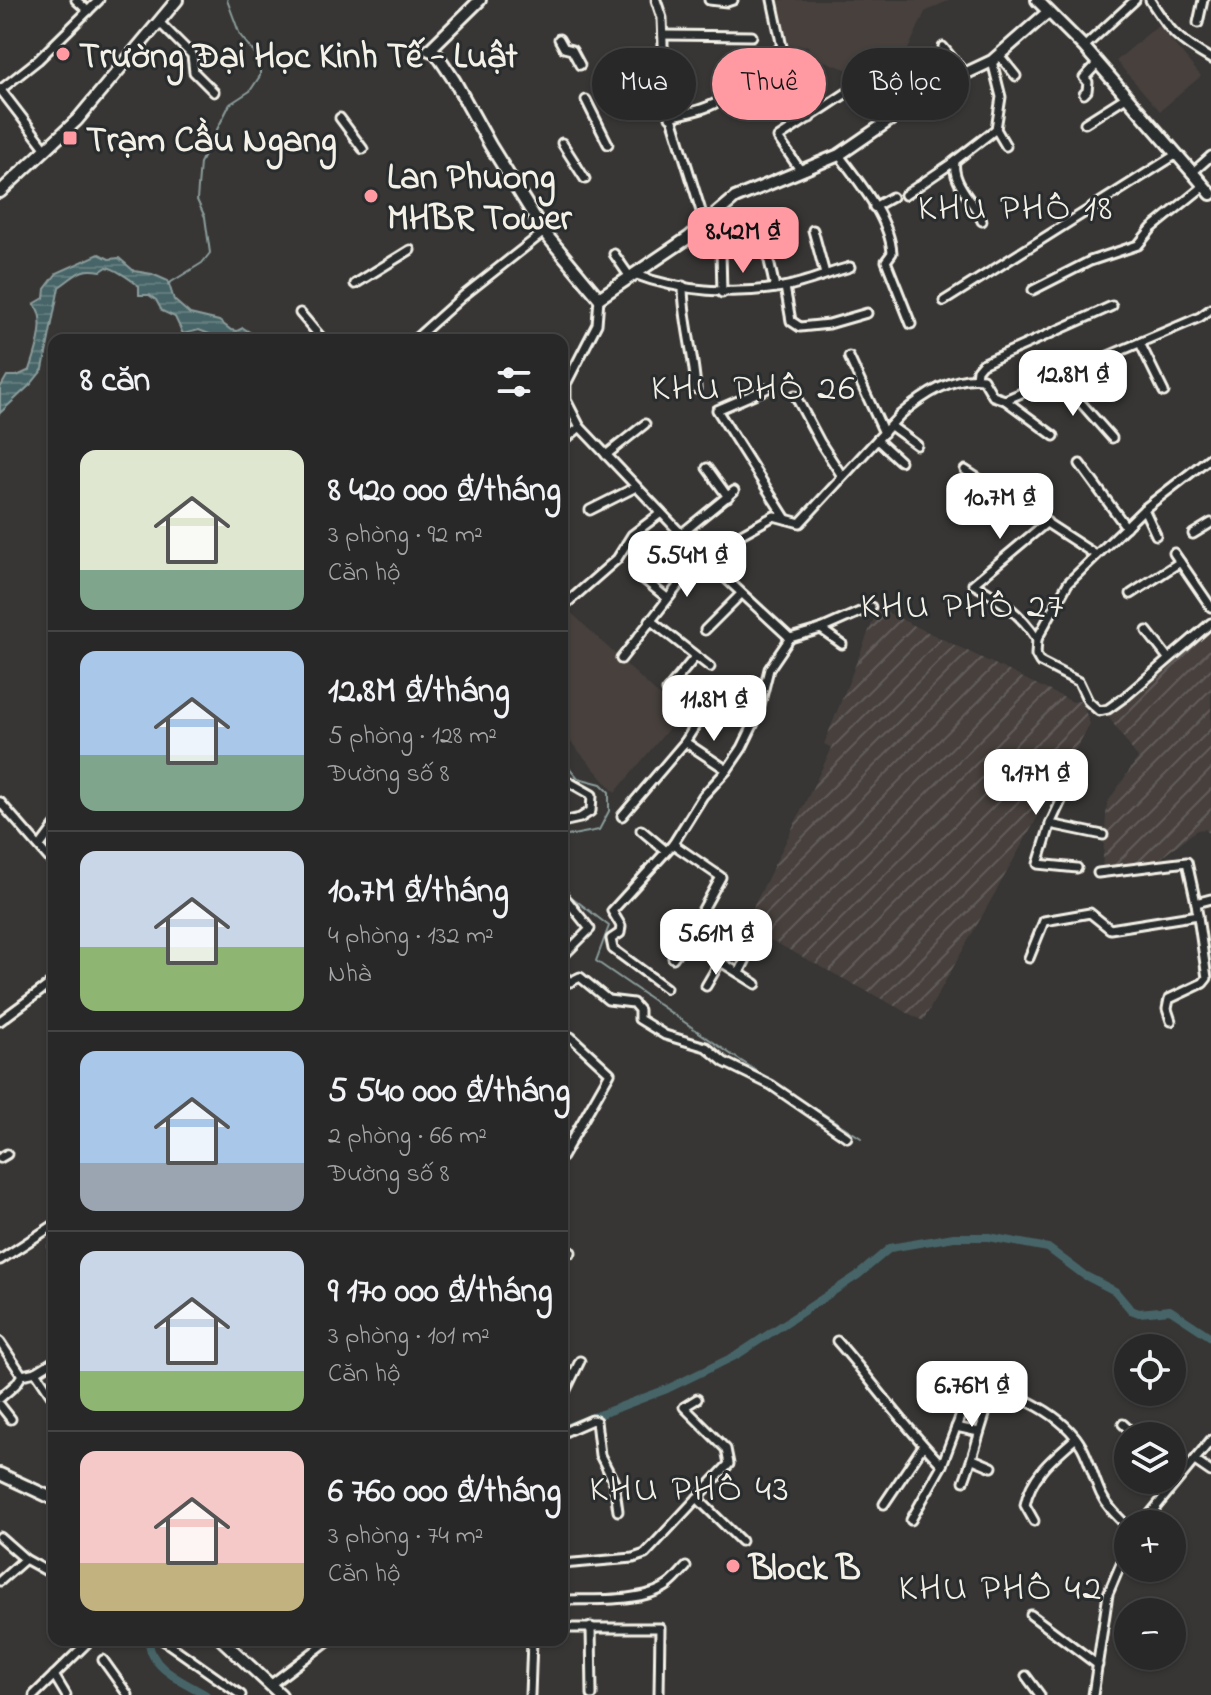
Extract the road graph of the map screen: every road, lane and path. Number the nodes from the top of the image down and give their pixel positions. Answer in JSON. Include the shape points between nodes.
{"nodes":[{"id":1,"x":76,"y":0,"type":"edge"},
{"id":2,"x":99,"y":0,"type":"edge"},
{"id":3,"x":177,"y":0,"type":"edge"},
{"id":4,"x":480,"y":0,"type":"edge"},
{"id":5,"x":656,"y":0,"type":"edge"},
{"id":6,"x":709,"y":0,"type":"edge"},
{"id":7,"x":733,"y":0,"type":"edge"},
{"id":8,"x":772,"y":0,"type":"edge"},
{"id":9,"x":1037,"y":0,"type":"edge"},
{"id":10,"x":1135,"y":0,"type":"edge"},
{"id":11,"x":1150,"y":0,"type":"edge"},
{"id":12,"x":1203,"y":0,"type":"edge"},
{"id":13,"x":88,"y":11,"type":"junction"},
{"id":14,"x":1048,"y":12,"type":"junction"},
{"id":15,"x":159,"y":22,"type":"junction"},
{"id":16,"x":1198,"y":23,"type":"dead end"},
{"id":17,"x":663,"y":35,"type":"junction"},
{"id":18,"x":752,"y":36,"type":"dead end"},
{"id":19,"x":559,"y":39,"type":"dead end"},
{"id":20,"x":782,"y":47,"type":"edge"},
{"id":21,"x":1084,"y":47,"type":"junction"},
{"id":22,"x":663,"y":48,"type":"edge"},
{"id":23,"x":996,"y":58,"type":"junction"},
{"id":24,"x":1211,"y":59,"type":"edge"},
{"id":25,"x":1097,"y":64,"type":"junction"},
{"id":26,"x":580,"y":65,"type":"dead end"},
{"id":27,"x":969,"y":72,"type":"edge"},
{"id":28,"x":1016,"y":76,"type":"dead end"},
{"id":29,"x":0,"y":90,"type":"edge"},
{"id":30,"x":214,"y":92,"type":"dead end"},
{"id":31,"x":1084,"y":94,"type":"dead end"},
{"id":32,"x":1126,"y":97,"type":"junction"},
{"id":33,"x":586,"y":100,"type":"dead end"},
{"id":34,"x":340,"y":118,"type":"dead end"},
{"id":35,"x":671,"y":120,"type":"edge"},
{"id":36,"x":807,"y":120,"type":"edge"},
{"id":37,"x":890,"y":120,"type":"edge"},
{"id":38,"x":1085,"y":123,"type":"dead end"},
{"id":39,"x":996,"y":129,"type":"junction"},
{"id":40,"x":562,"y":143,"type":"dead end"},
{"id":41,"x":608,"y":144,"type":"dead end"},
{"id":42,"x":1006,"y":146,"type":"dead end"},
{"id":43,"x":46,"y":149,"type":"junction"},
{"id":44,"x":363,"y":149,"type":"dead end"},
{"id":45,"x":1177,"y":154,"type":"junction"},
{"id":46,"x":839,"y":155,"type":"junction"},
{"id":47,"x":1211,"y":156,"type":"edge"},
{"id":48,"x":955,"y":161,"type":"junction"},
{"id":49,"x":801,"y":171,"type":"junction"},
{"id":50,"x":1193,"y":172,"type":"junction"},
{"id":51,"x":585,"y":179,"type":"dead end"},
{"id":52,"x":1208,"y":189,"type":"edge"},
{"id":53,"x":0,"y":192,"type":"edge"},
{"id":54,"x":905,"y":195,"type":"dead end"},
{"id":55,"x":892,"y":197,"type":"dead end"},
{"id":56,"x":874,"y":207,"type":"junction"},
{"id":57,"x":982,"y":221,"type":"dead end"},
{"id":58,"x":705,"y":224,"type":"junction"},
{"id":59,"x":813,"y":230,"type":"dead end"},
{"id":60,"x":544,"y":232,"type":"junction"},
{"id":61,"x":410,"y":250,"type":"dead end"},
{"id":62,"x":721,"y":251,"type":"dead end"},
{"id":63,"x":767,"y":252,"type":"dead end"},
{"id":64,"x":614,"y":254,"type":"dead end"},
{"id":65,"x":850,"y":267,"type":"dead end"},
{"id":66,"x":825,"y":274,"type":"junction"},
{"id":67,"x":632,"y":276,"type":"junction"},
{"id":68,"x":355,"y":284,"type":"dead end"},
{"id":69,"x":683,"y":286,"type":"junction"},
{"id":70,"x":785,"y":287,"type":"junction"},
{"id":71,"x":775,"y":288,"type":"junction"},
{"id":72,"x":1033,"y":290,"type":"dead end"},
{"id":73,"x":722,"y":293,"type":"junction"},
{"id":74,"x":599,"y":298,"type":"junction"},
{"id":75,"x":944,"y":301,"type":"dead end"},
{"id":76,"x":1112,"y":306,"type":"dead end"},
{"id":77,"x":1211,"y":309,"type":"edge"},
{"id":78,"x":300,"y":313,"type":"dead end"},
{"id":79,"x":867,"y":313,"type":"dead end"},
{"id":80,"x":911,"y":324,"type":"dead end"},
{"id":81,"x":318,"y":334,"type":"edge"},
{"id":82,"x":421,"y":334,"type":"edge"},
{"id":83,"x":1140,"y":343,"type":"junction"},
{"id":84,"x":849,"y":357,"type":"dead end"},
{"id":85,"x":1058,"y":377,"type":"junction"},
{"id":86,"x":568,"y":378,"type":"edge"},
{"id":87,"x":976,"y":378,"type":"junction"},
{"id":88,"x":696,"y":389,"type":"dead end"},
{"id":89,"x":766,"y":389,"type":"dead end"},
{"id":90,"x":1164,"y":392,"type":"dead end"},
{"id":91,"x":795,"y":395,"type":"dead end"},
{"id":92,"x":1005,"y":400,"type":"junction"},
{"id":93,"x":568,"y":404,"type":"edge"},
{"id":94,"x":645,"y":424,"type":"dead end"},
{"id":95,"x":891,"y":426,"type":"junction"},
{"id":96,"x":580,"y":427,"type":"junction"},
{"id":97,"x":884,"y":433,"type":"junction"},
{"id":98,"x":1054,"y":436,"type":"dead end"},
{"id":99,"x":568,"y":437,"type":"edge"},
{"id":100,"x":1112,"y":438,"type":"dead end"},
{"id":101,"x":877,"y":440,"type":"junction"},
{"id":102,"x":917,"y":445,"type":"dead end"},
{"id":103,"x":606,"y":455,"type":"junction"},
{"id":104,"x":1210,"y":459,"type":"edge"},
{"id":105,"x":900,"y":461,"type":"dead end"},
{"id":106,"x":1080,"y":464,"type":"dead end"},
{"id":107,"x":707,"y":468,"type":"dead end"},
{"id":108,"x":965,"y":470,"type":"dead end"},
{"id":109,"x":842,"y":476,"type":"junction"},
{"id":110,"x":636,"y":487,"type":"junction"},
{"id":111,"x":1144,"y":509,"type":"junction"},
{"id":112,"x":590,"y":510,"type":"dead end"},
{"id":113,"x":661,"y":513,"type":"junction"},
{"id":114,"x":786,"y":519,"type":"junction"},
{"id":115,"x":1047,"y":522,"type":"junction"},
{"id":116,"x":1211,"y":523,"type":"edge"},
{"id":117,"x":1126,"y":527,"type":"junction"},
{"id":118,"x":1193,"y":534,"type":"dead end"},
{"id":119,"x":1156,"y":535,"type":"dead end"},
{"id":120,"x":683,"y":537,"type":"junction"},
{"id":121,"x":1174,"y":553,"type":"dead end"},
{"id":122,"x":1096,"y":555,"type":"junction"},
{"id":123,"x":706,"y":560,"type":"junction"},
{"id":124,"x":1180,"y":562,"type":"junction"},
{"id":125,"x":741,"y":594,"type":"junction"},
{"id":126,"x":1131,"y":594,"type":"dead end"},
{"id":127,"x":667,"y":598,"type":"junction"},
{"id":128,"x":568,"y":602,"type":"dead end"},
{"id":129,"x":871,"y":607,"type":"dead end"},
{"id":130,"x":1211,"y":607,"type":"edge"},
{"id":131,"x":650,"y":620,"type":"junction"},
{"id":132,"x":1211,"y":623,"type":"edge"},
{"id":133,"x":821,"y":629,"type":"junction"},
{"id":134,"x":705,"y":630,"type":"dead end"},
{"id":135,"x":1147,"y":631,"type":"dead end"},
{"id":136,"x":790,"y":638,"type":"junction"},
{"id":137,"x":1037,"y":639,"type":"junction"},
{"id":138,"x":842,"y":644,"type":"dead end"},
{"id":139,"x":695,"y":657,"type":"junction"},
{"id":140,"x":1168,"y":658,"type":"junction"},
{"id":141,"x":621,"y":659,"type":"dead end"},
{"id":142,"x":710,"y":667,"type":"dead end"},
{"id":143,"x":667,"y":691,"type":"dead end"},
{"id":144,"x":717,"y":691,"type":"dead end"},
{"id":145,"x":685,"y":742,"type":"junction"},
{"id":146,"x":727,"y":770,"type":"junction"},
{"id":147,"x":568,"y":781,"type":"edge"},
{"id":148,"x":1069,"y":784,"type":"dead end"},
{"id":149,"x":0,"y":802,"type":"edge"},
{"id":150,"x":622,"y":816,"type":"dead end"},
{"id":151,"x":568,"y":821,"type":"edge"},
{"id":152,"x":1050,"y":824,"type":"junction"},
{"id":153,"x":641,"y":830,"type":"dead end"},
{"id":154,"x":48,"y":835,"type":"edge"},
{"id":155,"x":1103,"y":835,"type":"dead end"},
{"id":156,"x":673,"y":844,"type":"junction"},
{"id":157,"x":40,"y":846,"type":"junction"},
{"id":158,"x":666,"y":851,"type":"junction"},
{"id":159,"x":48,"y":856,"type":"edge"},
{"id":160,"x":1077,"y":868,"type":"dead end"},
{"id":161,"x":1098,"y":873,"type":"dead end"},
{"id":162,"x":1211,"y":899,"type":"edge"},
{"id":163,"x":568,"y":902,"type":"edge"},
{"id":164,"x":1196,"y":903,"type":"junction"},
{"id":165,"x":1198,"y":915,"type":"junction"},
{"id":166,"x":734,"y":938,"type":"dead end"},
{"id":167,"x":686,"y":940,"type":"junction"},
{"id":168,"x":568,"y":951,"type":"edge"},
{"id":169,"x":749,"y":953,"type":"dead end"},
{"id":170,"x":673,"y":958,"type":"dead end"},
{"id":171,"x":1029,"y":958,"type":"dead end"},
{"id":172,"x":719,"y":961,"type":"junction"},
{"id":173,"x":739,"y":973,"type":"junction"},
{"id":174,"x":568,"y":980,"type":"edge"},
{"id":175,"x":756,"y":984,"type":"dead end"},
{"id":176,"x":48,"y":985,"type":"edge"},
{"id":177,"x":706,"y":986,"type":"dead end"},
{"id":178,"x":666,"y":988,"type":"dead end"},
{"id":179,"x":2,"y":1017,"type":"edge"},
{"id":180,"x":1171,"y":1021,"type":"dead end"},
{"id":181,"x":571,"y":1037,"type":"dead end"},
{"id":182,"x":847,"y":1137,"type":"dead end"},
{"id":183,"x":568,"y":1146,"type":"edge"},
{"id":184,"x":48,"y":1229,"type":"edge"},
{"id":185,"x":568,"y":1250,"type":"edge"},
{"id":186,"x":571,"y":1252,"type":"dead end"},
{"id":187,"x":0,"y":1260,"type":"edge"},
{"id":188,"x":837,"y":1341,"type":"dead end"},
{"id":189,"x":0,"y":1342,"type":"edge"},
{"id":190,"x":580,"y":1361,"type":"dead end"},
{"id":191,"x":48,"y":1365,"type":"edge"},
{"id":192,"x":36,"y":1372,"type":"junction"},
{"id":193,"x":22,"y":1375,"type":"junction"},
{"id":194,"x":962,"y":1375,"type":"dead end"},
{"id":195,"x":978,"y":1381,"type":"junction"},
{"id":196,"x":568,"y":1386,"type":"edge"},
{"id":197,"x":995,"y":1387,"type":"junction"},
{"id":198,"x":48,"y":1390,"type":"edge"},
{"id":199,"x":0,"y":1398,"type":"edge"},
{"id":200,"x":697,"y":1399,"type":"dead end"},
{"id":201,"x":0,"y":1405,"type":"edge"},
{"id":202,"x":11,"y":1419,"type":"dead end"},
{"id":203,"x":956,"y":1427,"type":"junction"},
{"id":204,"x":568,"y":1430,"type":"edge"},
{"id":205,"x":979,"y":1432,"type":"junction"},
{"id":206,"x":1076,"y":1438,"type":"junction"},
{"id":207,"x":1211,"y":1440,"type":"edge"},
{"id":208,"x":923,"y":1446,"type":"junction"},
{"id":209,"x":973,"y":1459,"type":"junction"},
{"id":210,"x":1195,"y":1461,"type":"junction"},
{"id":211,"x":942,"y":1465,"type":"junction"},
{"id":212,"x":992,"y":1467,"type":"dead end"},
{"id":213,"x":1186,"y":1471,"type":"edge"},
{"id":214,"x":1211,"y":1472,"type":"edge"},
{"id":215,"x":0,"y":1474,"type":"edge"},
{"id":216,"x":964,"y":1481,"type":"dead end"},
{"id":217,"x":1167,"y":1494,"type":"edge"},
{"id":218,"x":48,"y":1496,"type":"edge"},
{"id":219,"x":697,"y":1498,"type":"junction"},
{"id":220,"x":884,"y":1504,"type":"dead end"},
{"id":221,"x":1154,"y":1510,"type":"edge"},
{"id":222,"x":618,"y":1511,"type":"dead end"},
{"id":223,"x":1114,"y":1514,"type":"edge"},
{"id":224,"x":911,"y":1520,"type":"dead end"},
{"id":225,"x":1034,"y":1521,"type":"dead end"},
{"id":226,"x":0,"y":1537,"type":"edge"},
{"id":227,"x":741,"y":1541,"type":"dead end"},
{"id":228,"x":25,"y":1559,"type":"junction"},
{"id":229,"x":568,"y":1563,"type":"edge"},
{"id":230,"x":686,"y":1567,"type":"dead end"},
{"id":231,"x":48,"y":1572,"type":"edge"},
{"id":232,"x":1114,"y":1580,"type":"edge"},
{"id":233,"x":0,"y":1581,"type":"edge"},
{"id":234,"x":568,"y":1600,"type":"edge"},
{"id":235,"x":1031,"y":1615,"type":"dead end"},
{"id":236,"x":591,"y":1627,"type":"junction"},
{"id":237,"x":568,"y":1628,"type":"edge"},
{"id":238,"x":84,"y":1646,"type":"edge"},
{"id":239,"x":172,"y":1646,"type":"edge"},
{"id":240,"x":228,"y":1646,"type":"edge"},
{"id":241,"x":321,"y":1646,"type":"edge"},
{"id":242,"x":532,"y":1646,"type":"edge"},
{"id":243,"x":103,"y":1660,"type":"dead end"},
{"id":244,"x":1098,"y":1665,"type":"junction"},
{"id":245,"x":54,"y":1675,"type":"junction"},
{"id":246,"x":1026,"y":1676,"type":"dead end"},
{"id":247,"x":270,"y":1685,"type":"junction"},
{"id":248,"x":37,"y":1694,"type":"edge"},
{"id":249,"x":66,"y":1695,"type":"edge"},
{"id":250,"x":128,"y":1695,"type":"edge"},
{"id":251,"x":241,"y":1695,"type":"edge"},
{"id":252,"x":281,"y":1695,"type":"edge"},
{"id":253,"x":530,"y":1695,"type":"edge"},
{"id":254,"x":592,"y":1695,"type":"edge"},
{"id":255,"x":659,"y":1695,"type":"edge"},
{"id":256,"x":1040,"y":1695,"type":"edge"},
{"id":257,"x":1093,"y":1695,"type":"edge"}],
"edges":[{"from":1,"to":13,"type":"street"},
{"from":2,"to":13,"type":"street"},
{"from":3,"to":15,"type":"street"},
{"from":4,"to":60,"type":"street","via":[[429,50],[454,80]]},
{"from":5,"to":17,"type":"street"},
{"from":6,"to":7,"type":"street"},
{"from":8,"to":20,"type":"street"},
{"from":9,"to":14,"type":"street"},
{"from":10,"to":21,"type":"street"},
{"from":11,"to":24,"type":"street","via":[[1169,31]]},
{"from":12,"to":16,"type":"street"},
{"from":13,"to":29,"type":"street"},
{"from":14,"to":21,"type":"street"},
{"from":14,"to":23,"type":"street"},
{"from":15,"to":30,"type":"street","via":[[192,55],[194,72]]},
{"from":15,"to":43,"type":"street"},
{"from":17,"to":18,"type":"street"},
{"from":17,"to":22,"type":"street"},
{"from":19,"to":26,"type":"street"},
{"from":21,"to":25,"type":"street"},
{"from":23,"to":27,"type":"street"},
{"from":23,"to":28,"type":"street"},
{"from":23,"to":39,"type":"street","via":[[1001,97]]},
{"from":25,"to":31,"type":"street","via":[[1084,78]]},
{"from":25,"to":32,"type":"street"},
{"from":29,"to":43,"type":"street"},
{"from":32,"to":38,"type":"street"},
{"from":32,"to":45,"type":"street"},
{"from":33,"to":41,"type":"street"},
{"from":34,"to":44,"type":"street"},
{"from":35,"to":58,"type":"street"},
{"from":36,"to":49,"type":"street","via":[[778,138]]},
{"from":37,"to":46,"type":"street"},
{"from":39,"to":42,"type":"street"},
{"from":39,"to":48,"type":"street"},
{"from":40,"to":51,"type":"street"},
{"from":43,"to":53,"type":"street"},
{"from":45,"to":50,"type":"street"},
{"from":45,"to":75,"type":"street"},
{"from":46,"to":49,"type":"street"},
{"from":46,"to":56,"type":"street"},
{"from":47,"to":50,"type":"street"},
{"from":48,"to":54,"type":"street"},
{"from":48,"to":57,"type":"street","via":[[955,177]]},
{"from":49,"to":58,"type":"street","via":[[735,198]]},
{"from":50,"to":52,"type":"street"},
{"from":52,"to":72,"type":"street","via":[[1152,228],[1138,245],[1090,261]]},
{"from":55,"to":56,"type":"street"},
{"from":56,"to":80,"type":"street","via":[[892,240],[886,261]]},
{"from":58,"to":67,"type":"street"},
{"from":59,"to":66,"type":"street"},
{"from":60,"to":74,"type":"street"},
{"from":60,"to":82,"type":"street"},
{"from":61,"to":68,"type":"street"},
{"from":62,"to":73,"type":"street"},
{"from":63,"to":71,"type":"street"},
{"from":64,"to":67,"type":"street"},
{"from":65,"to":66,"type":"street"},
{"from":66,"to":70,"type":"street"},
{"from":67,"to":69,"type":"street"},
{"from":67,"to":74,"type":"street"},
{"from":69,"to":73,"type":"street"},
{"from":69,"to":88,"type":"street"},
{"from":70,"to":71,"type":"street"},
{"from":70,"to":79,"type":"street","via":[[791,321],[800,327]]},
{"from":71,"to":73,"type":"street"},
{"from":74,"to":86,"type":"street","via":[[597,324]]},
{"from":76,"to":87,"type":"street","via":[[982,364]]},
{"from":77,"to":83,"type":"street"},
{"from":78,"to":81,"type":"street"},
{"from":83,"to":85,"type":"street"},
{"from":83,"to":90,"type":"street"},
{"from":84,"to":97,"type":"street"},
{"from":85,"to":92,"type":"street"},
{"from":85,"to":100,"type":"street"},
{"from":87,"to":92,"type":"street","via":[[983,379],[993,396]]},
{"from":87,"to":95,"type":"street","via":[[960,379],[918,400]]},
{"from":89,"to":114,"type":"street","via":[[717,410]]},
{"from":91,"to":109,"type":"street"},
{"from":92,"to":98,"type":"street"},
{"from":93,"to":96,"type":"street"},
{"from":94,"to":103,"type":"street"},
{"from":95,"to":97,"type":"street"},
{"from":95,"to":102,"type":"street"},
{"from":96,"to":99,"type":"street"},
{"from":96,"to":103,"type":"street"},
{"from":97,"to":101,"type":"street"},
{"from":101,"to":105,"type":"street"},
{"from":101,"to":109,"type":"street"},
{"from":103,"to":110,"type":"street"},
{"from":104,"to":111,"type":"street"},
{"from":106,"to":117,"type":"street"},
{"from":107,"to":120,"type":"street","via":[[731,494]]},
{"from":108,"to":115,"type":"street"},
{"from":109,"to":114,"type":"street","via":[[800,523]]},
{"from":110,"to":112,"type":"street"},
{"from":110,"to":113,"type":"street"},
{"from":111,"to":117,"type":"street"},
{"from":111,"to":119,"type":"street"},
{"from":113,"to":120,"type":"street"},
{"from":113,"to":128,"type":"street","via":[[632,535],[617,559]]},
{"from":114,"to":123,"type":"street","via":[[774,516],[714,549]]},
{"from":115,"to":122,"type":"street"},
{"from":115,"to":137,"type":"street","via":[[973,584],[1024,619]]},
{"from":116,"to":118,"type":"street"},
{"from":117,"to":122,"type":"street"},
{"from":120,"to":123,"type":"street"},
{"from":120,"to":127,"type":"street","via":[[642,578]]},
{"from":121,"to":124,"type":"street"},
{"from":122,"to":137,"type":"street","via":[[1062,591]]},
{"from":123,"to":125,"type":"street"},
{"from":123,"to":127,"type":"street"},
{"from":124,"to":126,"type":"street"},
{"from":124,"to":130,"type":"street"},
{"from":125,"to":134,"type":"street"},
{"from":125,"to":136,"type":"street"},
{"from":127,"to":131,"type":"street"},
{"from":129,"to":133,"type":"street"},
{"from":131,"to":139,"type":"street"},
{"from":131,"to":141,"type":"street"},
{"from":132,"to":140,"type":"street"},
{"from":133,"to":136,"type":"street"},
{"from":133,"to":138,"type":"street"},
{"from":135,"to":140,"type":"street"},
{"from":136,"to":146,"type":"street","via":[[769,669],[757,717]]},
{"from":137,"to":140,"type":"street","via":[[1040,662],[1079,682],[1099,711],[1126,696]]},
{"from":139,"to":142,"type":"street"},
{"from":139,"to":143,"type":"street"},
{"from":144,"to":145,"type":"street"},
{"from":145,"to":146,"type":"street"},
{"from":145,"to":150,"type":"street"},
{"from":146,"to":156,"type":"street","via":[[703,796]]},
{"from":147,"to":151,"type":"street","via":[[592,795],[591,811]]},
{"from":148,"to":152,"type":"street"},
{"from":149,"to":157,"type":"street"},
{"from":152,"to":155,"type":"street"},
{"from":152,"to":160,"type":"street","via":[[1038,864]]},
{"from":153,"to":158,"type":"street"},
{"from":154,"to":157,"type":"street"},
{"from":156,"to":158,"type":"street"},
{"from":156,"to":167,"type":"street","via":[[721,877]]},
{"from":157,"to":159,"type":"street"},
{"from":158,"to":178,"type":"street","via":[[612,911],[621,926],[609,943]]},
{"from":161,"to":164,"type":"street","via":[[1187,862]]},
{"from":162,"to":164,"type":"street"},
{"from":163,"to":168,"type":"street","via":[[590,929]]},
{"from":164,"to":165,"type":"street"},
{"from":165,"to":171,"type":"street","via":[[1110,929],[1090,913],[1044,921]]},
{"from":165,"to":180,"type":"street","via":[[1207,980],[1169,999]]},
{"from":166,"to":172,"type":"street"},
{"from":167,"to":170,"type":"street"},
{"from":167,"to":172,"type":"street"},
{"from":169,"to":173,"type":"street"},
{"from":172,"to":173,"type":"street"},
{"from":172,"to":177,"type":"street"},
{"from":173,"to":175,"type":"street"},
{"from":174,"to":182,"type":"street","via":[[580,977],[608,1000],[633,1003],[639,1019],[665,1035],[706,1047]]},
{"from":176,"to":179,"type":"street"},
{"from":181,"to":183,"type":"street","via":[[610,1073]]},
{"from":184,"to":187,"type":"street"},
{"from":185,"to":186,"type":"street"},
{"from":188,"to":208,"type":"street"},
{"from":189,"to":193,"type":"street"},
{"from":190,"to":196,"type":"street"},
{"from":191,"to":192,"type":"street"},
{"from":192,"to":193,"type":"street"},
{"from":192,"to":198,"type":"street"},
{"from":193,"to":199,"type":"street"},
{"from":194,"to":195,"type":"street"},
{"from":195,"to":197,"type":"street"},
{"from":195,"to":203,"type":"street"},
{"from":197,"to":205,"type":"street"},
{"from":197,"to":206,"type":"street","via":[[1050,1416]]},
{"from":200,"to":219,"type":"street","via":[[684,1407],[726,1449],[729,1464]]},
{"from":201,"to":202,"type":"street"},
{"from":203,"to":205,"type":"street"},
{"from":203,"to":211,"type":"street"},
{"from":204,"to":222,"type":"street","via":[[596,1421],[600,1455],[614,1482]]},
{"from":205,"to":209,"type":"street"},
{"from":206,"to":223,"type":"street"},
{"from":206,"to":225,"type":"street","via":[[1029,1485],[1025,1505]]},
{"from":207,"to":210,"type":"street"},
{"from":208,"to":211,"type":"street"},
{"from":208,"to":220,"type":"street"},
{"from":209,"to":212,"type":"street"},
{"from":209,"to":216,"type":"street"},
{"from":210,"to":213,"type":"street"},
{"from":210,"to":214,"type":"street"},
{"from":211,"to":224,"type":"street"},
{"from":215,"to":218,"type":"street"},
{"from":217,"to":221,"type":"street"},
{"from":219,"to":227,"type":"street"},
{"from":219,"to":229,"type":"street","via":[[645,1554]]},
{"from":226,"to":228,"type":"street"},
{"from":228,"to":231,"type":"street"},
{"from":228,"to":233,"type":"street"},
{"from":230,"to":234,"type":"street","via":[[652,1593]]},
{"from":232,"to":244,"type":"street"},
{"from":235,"to":244,"type":"street"},
{"from":236,"to":237,"type":"street"},
{"from":236,"to":254,"type":"street"},
{"from":236,"to":255,"type":"street","via":[[660,1628]]},
{"from":238,"to":245,"type":"street"},
{"from":239,"to":251,"type":"street"},
{"from":240,"to":247,"type":"street"},
{"from":241,"to":247,"type":"street"},
{"from":242,"to":253,"type":"street"},
{"from":243,"to":250,"type":"street"},
{"from":244,"to":257,"type":"street"},
{"from":245,"to":248,"type":"street"},
{"from":245,"to":249,"type":"street"},
{"from":246,"to":256,"type":"street"},
{"from":247,"to":252,"type":"street"}]}
